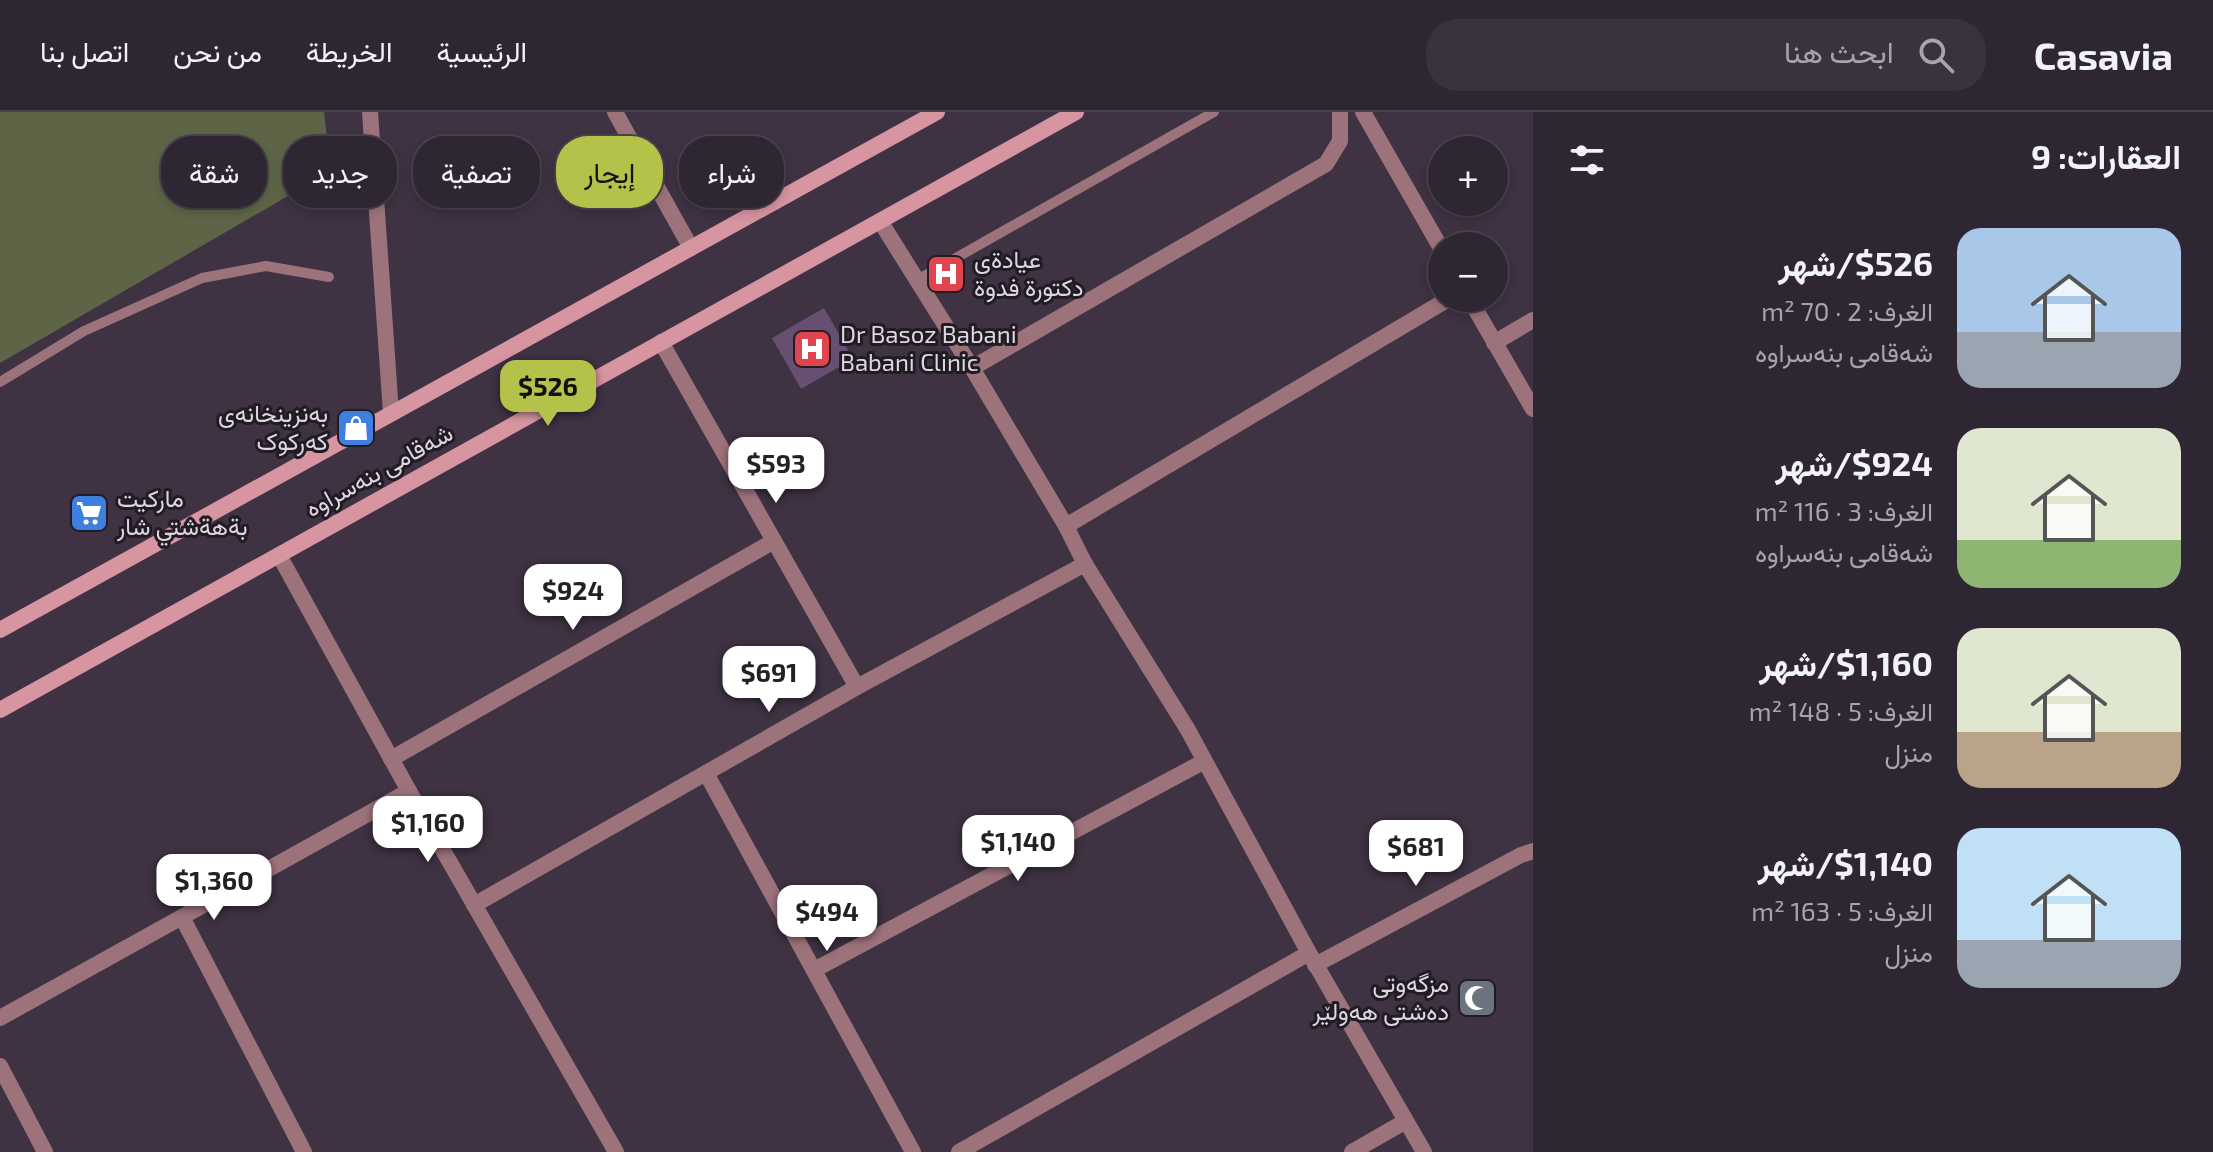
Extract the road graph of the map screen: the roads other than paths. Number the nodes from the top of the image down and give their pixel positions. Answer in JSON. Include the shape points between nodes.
{"nodes":[{"id":1,"x":370,"y":112,"type":"edge"},
{"id":2,"x":615,"y":112,"type":"edge"},
{"id":3,"x":937,"y":112,"type":"edge"},
{"id":4,"x":1214,"y":112,"type":"edge"},
{"id":5,"x":1340,"y":112,"type":"edge"},
{"id":6,"x":1363,"y":112,"type":"edge"},
{"id":7,"x":1072,"y":113,"type":"edge"},
{"id":8,"x":880,"y":221,"type":"junction"},
{"id":9,"x":1432,"y":232,"type":"edge"},
{"id":10,"x":691,"y":248,"type":"junction"},
{"id":11,"x":329,"y":277,"type":"dead end"},
{"id":12,"x":917,"y":280,"type":"junction"},
{"id":13,"x":1428,"y":311,"type":"edge"},
{"id":14,"x":1477,"y":312,"type":"edge"},
{"id":15,"x":1533,"y":320,"type":"edge"},
{"id":16,"x":661,"y":342,"type":"junction"},
{"id":17,"x":1494,"y":343,"type":"junction"},
{"id":18,"x":972,"y":368,"type":"junction"},
{"id":19,"x":0,"y":382,"type":"edge"},
{"id":20,"x":1533,"y":409,"type":"edge"},
{"id":21,"x":391,"y":413,"type":"junction"},
{"id":22,"x":1066,"y":526,"type":"junction"},
{"id":23,"x":774,"y":541,"type":"junction"},
{"id":24,"x":279,"y":555,"type":"junction"},
{"id":25,"x":1085,"y":564,"type":"junction"},
{"id":26,"x":0,"y":630,"type":"edge"},
{"id":27,"x":857,"y":687,"type":"junction"},
{"id":28,"x":0,"y":710,"type":"edge"},
{"id":29,"x":391,"y":759,"type":"junction"},
{"id":30,"x":1203,"y":762,"type":"junction"},
{"id":31,"x":706,"y":773,"type":"junction"},
{"id":32,"x":409,"y":791,"type":"junction"},
{"id":33,"x":1533,"y":841,"type":"edge"},
{"id":34,"x":1527,"y":853,"type":"edge"},
{"id":35,"x":474,"y":905,"type":"junction"},
{"id":36,"x":182,"y":917,"type":"junction"},
{"id":37,"x":1312,"y":959,"type":"junction"},
{"id":38,"x":814,"y":970,"type":"junction"},
{"id":39,"x":0,"y":1018,"type":"edge"},
{"id":40,"x":0,"y":1066,"type":"edge"},
{"id":41,"x":1406,"y":1121,"type":"junction"},
{"id":42,"x":45,"y":1152,"type":"edge"},
{"id":43,"x":304,"y":1152,"type":"edge"},
{"id":44,"x":616,"y":1152,"type":"edge"},
{"id":45,"x":913,"y":1152,"type":"edge"},
{"id":46,"x":959,"y":1152,"type":"edge"},
{"id":47,"x":1352,"y":1152,"type":"edge"},
{"id":48,"x":1424,"y":1152,"type":"edge"}],
"edges":[{"from":1,"to":21,"type":"street"},
{"from":2,"to":10,"type":"street"},
{"from":3,"to":10,"type":"main road","name":"شەقامی بنەسراوە"},
{"from":4,"to":12,"type":"lane"},
{"from":5,"to":18,"type":"street","via":[[1340,141],[1326,164]]},
{"from":6,"to":9,"type":"street"},
{"from":7,"to":8,"type":"main road","name":"شەقامی بنەسراوە"},
{"from":8,"to":12,"type":"street"},
{"from":8,"to":16,"type":"main road","name":"شەقامی بنەسراوە"},
{"from":10,"to":21,"type":"main road","name":"شەقامی بنەسراوە"},
{"from":11,"to":19,"type":"lane","via":[[266,266],[202,278],[84,331]]},
{"from":12,"to":18,"type":"street"},
{"from":13,"to":22,"type":"street"},
{"from":14,"to":17,"type":"street"},
{"from":15,"to":17,"type":"street"},
{"from":16,"to":23,"type":"street"},
{"from":16,"to":24,"type":"main road","name":"شەقامی بنەسراوە"},
{"from":17,"to":20,"type":"street"},
{"from":18,"to":22,"type":"street"},
{"from":21,"to":26,"type":"main road","name":"شەقامی بنەسراوە"},
{"from":22,"to":25,"type":"street"},
{"from":23,"to":27,"type":"street"},
{"from":23,"to":29,"type":"street"},
{"from":24,"to":28,"type":"main road","name":"شەقامی بنەسراوە"},
{"from":24,"to":29,"type":"street"},
{"from":25,"to":27,"type":"street"},
{"from":25,"to":30,"type":"street"},
{"from":27,"to":31,"type":"street"},
{"from":29,"to":32,"type":"street"},
{"from":30,"to":37,"type":"street"},
{"from":30,"to":38,"type":"street"},
{"from":31,"to":35,"type":"street"},
{"from":31,"to":38,"type":"street"},
{"from":32,"to":35,"type":"street"},
{"from":32,"to":36,"type":"street"},
{"from":33,"to":34,"type":"street"},
{"from":34,"to":37,"type":"street"},
{"from":35,"to":44,"type":"street"},
{"from":36,"to":39,"type":"street"},
{"from":36,"to":43,"type":"street"},
{"from":37,"to":41,"type":"street"},
{"from":37,"to":46,"type":"street"},
{"from":38,"to":45,"type":"street"},
{"from":40,"to":42,"type":"street"},
{"from":41,"to":47,"type":"street"},
{"from":41,"to":48,"type":"street"}]}
